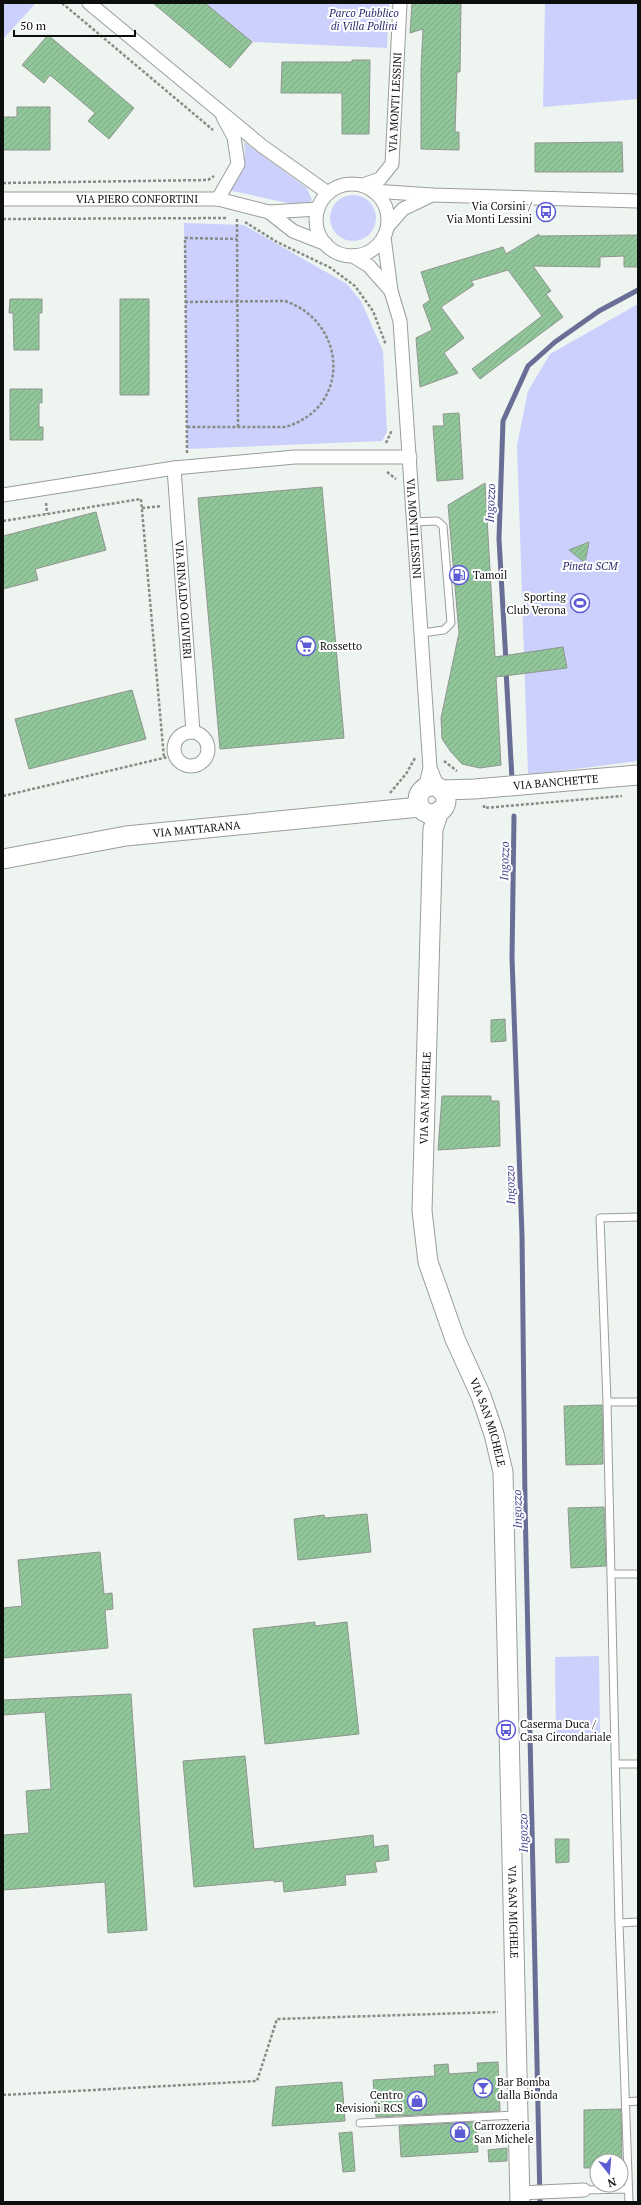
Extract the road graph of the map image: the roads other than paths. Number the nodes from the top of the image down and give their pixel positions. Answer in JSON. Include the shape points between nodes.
{"nodes":[{"id":1,"x":89,"y":3,"type":"edge"},
{"id":2,"x":400,"y":3,"type":"edge"},
{"id":3,"x":218,"y":109,"type":"junction"},
{"id":4,"x":368,"y":188,"type":"junction"},
{"id":5,"x":328,"y":193,"type":"junction"},
{"id":6,"x":432,"y":195,"type":"junction"},
{"id":7,"x":3,"y":199,"type":"edge"},
{"id":8,"x":218,"y":199,"type":"junction"},
{"id":9,"x":638,"y":201,"type":"edge"},
{"id":10,"x":318,"y":210,"type":"junction"},
{"id":11,"x":269,"y":212,"type":"junction"},
{"id":12,"x":386,"y":231,"type":"junction"},
{"id":13,"x":326,"y":244,"type":"junction"},
{"id":14,"x":353,"y":256,"type":"junction"},
{"id":15,"x":391,"y":291,"type":"junction"},
{"id":16,"x":410,"y":457,"type":"junction"},
{"id":17,"x":180,"y":468,"type":"junction"},
{"id":18,"x":3,"y":495,"type":"edge"},
{"id":19,"x":414,"y":522,"type":"junction"},
{"id":20,"x":421,"y":633,"type":"junction"},
{"id":21,"x":193,"y":732,"type":"junction"},
{"id":22,"x":638,"y":774,"type":"edge"},
{"id":23,"x":432,"y":803,"type":"junction"},
{"id":24,"x":3,"y":859,"type":"edge"},
{"id":25,"x":638,"y":1217,"type":"edge"},
{"id":26,"x":607,"y":1402,"type":"junction"},
{"id":27,"x":638,"y":1402,"type":"edge"},
{"id":28,"x":612,"y":1574,"type":"junction"},
{"id":29,"x":638,"y":1574,"type":"edge"},
{"id":30,"x":616,"y":1764,"type":"junction"},
{"id":31,"x":638,"y":1764,"type":"edge"},
{"id":32,"x":638,"y":1922,"type":"edge"},
{"id":33,"x":619,"y":1923,"type":"junction"},
{"id":34,"x":638,"y":2101,"type":"edge"},
{"id":35,"x":626,"y":2102,"type":"junction"},
{"id":36,"x":517,"y":2115,"type":"junction"},
{"id":37,"x":360,"y":2123,"type":"dead end"},
{"id":38,"x":627,"y":2153,"type":"edge"},
{"id":39,"x":584,"y":2190,"type":"joint"},
{"id":40,"x":589,"y":2190,"type":"edge"},
{"id":41,"x":522,"y":2196,"type":"edge"}],
"edges":[{"from":1,"to":3,"type":"street"},
{"from":2,"to":4,"type":"street","name":"VIA MONTI LESSINI","via":[[392,164],[380,179]]},
{"from":3,"to":5,"type":"street","via":[[262,146]]},
{"from":3,"to":8,"type":"street","via":[[234,137],[238,164]]},
{"from":4,"to":5,"type":"street","via":[[347,184]]},
{"from":4,"to":6,"type":"street"},
{"from":4,"to":12,"type":"street","via":[[386,206]]},
{"from":5,"to":10,"type":"street"},
{"from":6,"to":9,"type":"street"},
{"from":6,"to":12,"type":"street","via":[[403,209]]},
{"from":7,"to":8,"type":"street","name":"VIA PIERO CONFORTINI"},
{"from":8,"to":11,"type":"street","name":"VIA PIERO CONFORTINI"},
{"from":10,"to":11,"type":"street","name":"VIA PIERO CONFORTINI"},
{"from":10,"to":13,"type":"street","via":[[317,228]]},
{"from":11,"to":13,"type":"street","name":"VIA PIERO CONFORTINI","via":[[293,231]]},
{"from":12,"to":14,"type":"street","via":[[371,250]]},
{"from":12,"to":15,"type":"street","name":"VIA MONTI LESSINI"},
{"from":13,"to":14,"type":"street","via":[[343,255]]},
{"from":14,"to":15,"type":"street","name":"VIA MONTI LESSINI","via":[[369,266]]},
{"from":15,"to":16,"type":"street","name":"VIA MONTI LESSINI","via":[[400,321]]},
{"from":16,"to":17,"type":"street","via":[[295,457]]},
{"from":16,"to":19,"type":"street","name":"VIA MONTI LESSINI"},
{"from":17,"to":18,"type":"street"},
{"from":17,"to":21,"type":"street","name":"VIA RINALDO OLIVIERI","via":[[177,505]]},
{"from":19,"to":20,"type":"street","name":"VIA MONTI LESSINI"},
{"from":19,"to":20,"type":"lane","via":[[438,521],[443,526],[451,624],[444,630]]},
{"from":20,"to":23,"type":"street","name":"VIA MONTI LESSINI"},
{"from":21,"to":21,"type":"street","via":[[203,737],[208,746],[204,760],[189,766],[170,757],[178,738],[182,734]]},
{"from":22,"to":23,"type":"street","name":"VIA BANCHETTE","via":[[474,789]]},
{"from":23,"to":24,"type":"street","name":"VIA MATTARANA","via":[[391,810],[126,836]]},
{"from":23,"to":36,"type":"street","name":"VIA SAN MICHELE","via":[[422,1211],[428,1262],[455,1339],[481,1396],[503,1472]]},
{"from":25,"to":26,"type":"lane","via":[[600,1218]]},
{"from":26,"to":27,"type":"lane"},
{"from":26,"to":28,"type":"lane"},
{"from":28,"to":29,"type":"lane"},
{"from":28,"to":30,"type":"lane"},
{"from":30,"to":31,"type":"lane"},
{"from":30,"to":33,"type":"lane"},
{"from":32,"to":33,"type":"lane"},
{"from":33,"to":35,"type":"lane"},
{"from":34,"to":35,"type":"lane"},
{"from":35,"to":38,"type":"lane"},
{"from":36,"to":37,"type":"lane"},
{"from":36,"to":41,"type":"street","name":"VIA SAN MICHELE"},
{"from":39,"to":40,"type":"lane"},
{"from":39,"to":41,"type":"street","name":"VIA SAN MICHELE"}]}
